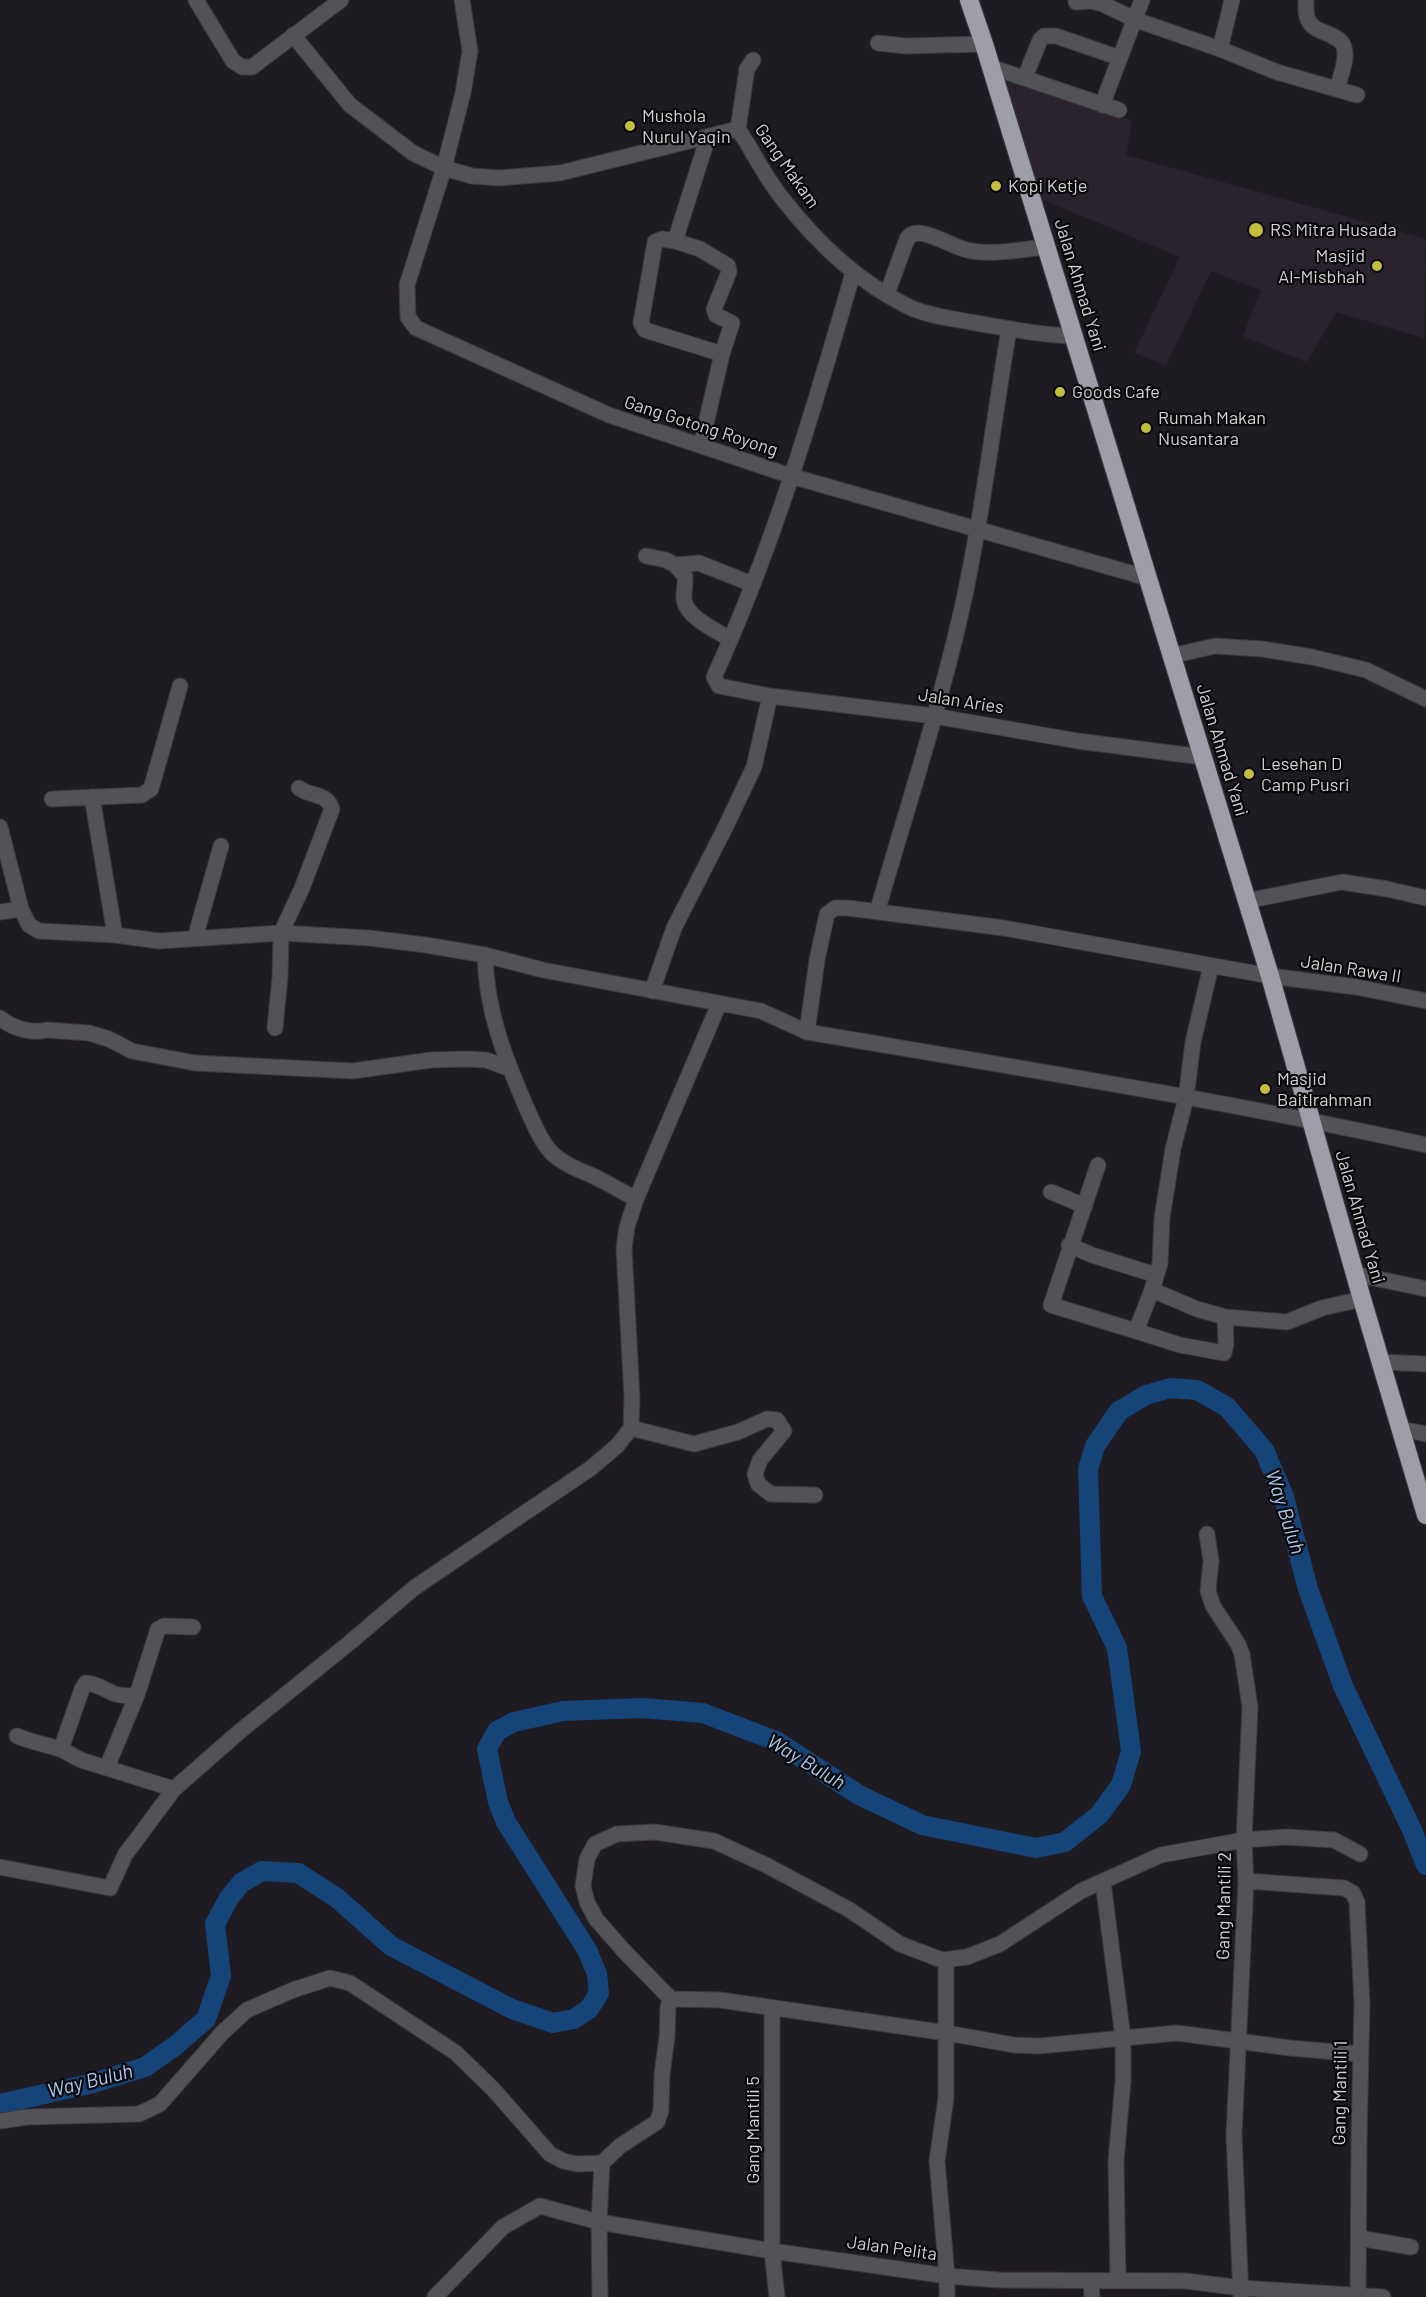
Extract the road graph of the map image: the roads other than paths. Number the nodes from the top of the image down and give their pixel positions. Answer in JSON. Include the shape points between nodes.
{"nodes":[{"id":1,"x":196,"y":0,"type":"edge"},
{"id":2,"x":341,"y":0,"type":"edge"},
{"id":3,"x":462,"y":0,"type":"edge"},
{"id":4,"x":969,"y":0,"type":"edge"},
{"id":5,"x":1142,"y":0,"type":"edge"},
{"id":6,"x":1232,"y":0,"type":"edge"},
{"id":7,"x":1306,"y":0,"type":"edge"},
{"id":8,"x":1076,"y":2,"type":"edge"},
{"id":9,"x":1136,"y":20,"type":"junction"},
{"id":10,"x":292,"y":36,"type":"junction"},
{"id":11,"x":878,"y":43,"type":"dead end"},
{"id":12,"x":984,"y":44,"type":"junction"},
{"id":13,"x":1220,"y":49,"type":"junction"},
{"id":14,"x":1120,"y":58,"type":"junction"},
{"id":15,"x":753,"y":60,"type":"dead end"},
{"id":16,"x":991,"y":67,"type":"junction"},
{"id":17,"x":1025,"y":77,"type":"junction"},
{"id":18,"x":1337,"y":89,"type":"junction"},
{"id":19,"x":1357,"y":95,"type":"dead end"},
{"id":20,"x":1102,"y":105,"type":"junction"},
{"id":21,"x":1119,"y":110,"type":"dead end"},
{"id":22,"x":738,"y":129,"type":"junction"},
{"id":23,"x":708,"y":137,"type":"junction"},
{"id":24,"x":444,"y":168,"type":"junction"},
{"id":25,"x":675,"y":241,"type":"junction"},
{"id":26,"x":1047,"y":247,"type":"junction"},
{"id":27,"x":853,"y":273,"type":"junction"},
{"id":28,"x":887,"y":294,"type":"junction"},
{"id":29,"x":1009,"y":329,"type":"junction"},
{"id":30,"x":1074,"y":336,"type":"junction"},
{"id":31,"x":722,"y":354,"type":"junction"},
{"id":32,"x":701,"y":445,"type":"junction"},
{"id":33,"x":791,"y":476,"type":"junction"},
{"id":34,"x":978,"y":529,"type":"junction"},
{"id":35,"x":646,"y":556,"type":"dead end"},
{"id":36,"x":675,"y":565,"type":"junction"},
{"id":37,"x":1148,"y":578,"type":"junction"},
{"id":38,"x":752,"y":584,"type":"junction"},
{"id":39,"x":731,"y":639,"type":"junction"},
{"id":40,"x":1171,"y":656,"type":"junction"},
{"id":41,"x":180,"y":686,"type":"dead end"},
{"id":42,"x":770,"y":696,"type":"junction"},
{"id":43,"x":1426,"y":699,"type":"edge"},
{"id":44,"x":934,"y":716,"type":"junction"},
{"id":45,"x":1202,"y":758,"type":"junction"},
{"id":46,"x":299,"y":788,"type":"dead end"},
{"id":47,"x":92,"y":797,"type":"junction"},
{"id":48,"x":52,"y":799,"type":"dead end"},
{"id":49,"x":0,"y":827,"type":"edge"},
{"id":50,"x":221,"y":846,"type":"dead end"},
{"id":51,"x":1426,"y":898,"type":"edge"},
{"id":52,"x":1246,"y":901,"type":"junction"},
{"id":53,"x":21,"y":909,"type":"junction"},
{"id":54,"x":0,"y":912,"type":"edge"},
{"id":55,"x":877,"y":912,"type":"junction"},
{"id":56,"x":281,"y":933,"type":"junction"},
{"id":57,"x":115,"y":935,"type":"junction"},
{"id":58,"x":195,"y":938,"type":"junction"},
{"id":59,"x":485,"y":955,"type":"junction"},
{"id":60,"x":1211,"y":966,"type":"junction"},
{"id":61,"x":1270,"y":976,"type":"junction"},
{"id":62,"x":652,"y":991,"type":"junction"},
{"id":63,"x":1426,"y":1001,"type":"edge"},
{"id":64,"x":719,"y":1004,"type":"junction"},
{"id":65,"x":0,"y":1018,"type":"edge"},
{"id":66,"x":274,"y":1028,"type":"dead end"},
{"id":67,"x":807,"y":1032,"type":"junction"},
{"id":68,"x":508,"y":1068,"type":"junction"},
{"id":69,"x":1186,"y":1098,"type":"junction"},
{"id":70,"x":1310,"y":1119,"type":"junction"},
{"id":71,"x":1426,"y":1145,"type":"edge"},
{"id":72,"x":1098,"y":1165,"type":"dead end"},
{"id":73,"x":1051,"y":1192,"type":"dead end"},
{"id":74,"x":636,"y":1199,"type":"junction"},
{"id":75,"x":1085,"y":1206,"type":"junction"},
{"id":76,"x":1069,"y":1245,"type":"junction"},
{"id":77,"x":1355,"y":1274,"type":"junction"},
{"id":78,"x":1154,"y":1283,"type":"junction"},
{"id":79,"x":1426,"y":1289,"type":"edge"},
{"id":80,"x":1362,"y":1299,"type":"junction"},
{"id":81,"x":1225,"y":1317,"type":"junction"},
{"id":82,"x":1136,"y":1331,"type":"junction"},
{"id":83,"x":1381,"y":1362,"type":"junction"},
{"id":84,"x":1426,"y":1364,"type":"edge"},
{"id":85,"x":632,"y":1428,"type":"junction"},
{"id":86,"x":1401,"y":1429,"type":"junction"},
{"id":87,"x":1426,"y":1434,"type":"edge"},
{"id":88,"x":815,"y":1495,"type":"dead end"},
{"id":89,"x":1426,"y":1515,"type":"edge"},
{"id":90,"x":1208,"y":1534,"type":"dead end"},
{"id":91,"x":193,"y":1627,"type":"dead end"},
{"id":92,"x":137,"y":1695,"type":"junction"},
{"id":93,"x":17,"y":1736,"type":"dead end"},
{"id":94,"x":61,"y":1749,"type":"junction"},
{"id":95,"x":107,"y":1767,"type":"junction"},
{"id":96,"x":174,"y":1789,"type":"junction"},
{"id":97,"x":1244,"y":1840,"type":"junction"},
{"id":98,"x":1360,"y":1854,"type":"dead end"},
{"id":99,"x":0,"y":1867,"type":"edge"},
{"id":100,"x":1246,"y":1881,"type":"junction"},
{"id":101,"x":1103,"y":1882,"type":"junction"},
{"id":102,"x":946,"y":1960,"type":"junction"},
{"id":103,"x":671,"y":1999,"type":"junction"},
{"id":104,"x":772,"y":2009,"type":"junction"},
{"id":105,"x":947,"y":2033,"type":"junction"},
{"id":106,"x":1123,"y":2038,"type":"junction"},
{"id":107,"x":1240,"y":2041,"type":"junction"},
{"id":108,"x":1360,"y":2054,"type":"junction"},
{"id":109,"x":0,"y":2121,"type":"edge"},
{"id":110,"x":602,"y":2163,"type":"junction"},
{"id":111,"x":599,"y":2222,"type":"junction"},
{"id":112,"x":1359,"y":2238,"type":"junction"},
{"id":113,"x":1411,"y":2247,"type":"dead end"},
{"id":114,"x":772,"y":2251,"type":"junction"},
{"id":115,"x":947,"y":2276,"type":"junction"},
{"id":116,"x":1091,"y":2281,"type":"junction"},
{"id":117,"x":1118,"y":2281,"type":"junction"},
{"id":118,"x":1241,"y":2293,"type":"edge"},
{"id":119,"x":1358,"y":2295,"type":"junction"},
{"id":120,"x":435,"y":2297,"type":"edge"},
{"id":121,"x":600,"y":2297,"type":"edge"},
{"id":122,"x":777,"y":2297,"type":"edge"},
{"id":123,"x":947,"y":2297,"type":"edge"},
{"id":124,"x":1092,"y":2297,"type":"edge"},
{"id":125,"x":1383,"y":2297,"type":"edge"}],
"edges":[{"from":1,"to":10,"type":"street","via":[[233,61],[242,67],[252,67]]},
{"from":2,"to":10,"type":"street"},
{"from":3,"to":24,"type":"street","name":"Gang Gotong Royong","via":[[470,51]]},
{"from":4,"to":12,"type":"highway","name":"Jalan Ahmad Yani"},
{"from":5,"to":9,"type":"street"},
{"from":6,"to":13,"type":"street"},
{"from":7,"to":18,"type":"street","via":[[1309,22],[1336,38],[1345,49]]},
{"from":8,"to":9,"type":"street","via":[[1103,4]]},
{"from":9,"to":13,"type":"street"},
{"from":9,"to":14,"type":"street"},
{"from":10,"to":24,"type":"street","name":"Gang Makam","via":[[350,105],[413,153]]},
{"from":11,"to":12,"type":"street"},
{"from":12,"to":16,"type":"highway","name":"Jalan Ahmad Yani"},
{"from":13,"to":18,"type":"street","via":[[1277,72]]},
{"from":14,"to":17,"type":"street","via":[[1056,36],[1044,36]]},
{"from":14,"to":20,"type":"street"},
{"from":15,"to":22,"type":"street","via":[[747,69]]},
{"from":16,"to":17,"type":"street"},
{"from":16,"to":26,"type":"highway","name":"Jalan Ahmad Yani"},
{"from":17,"to":20,"type":"street"},
{"from":18,"to":19,"type":"street"},
{"from":20,"to":21,"type":"street"},
{"from":22,"to":23,"type":"street","name":"Gang Makam"},
{"from":22,"to":27,"type":"street","name":"Gang Makam","via":[[780,197]]},
{"from":23,"to":24,"type":"street","name":"Gang Makam","via":[[556,174],[499,178]]},
{"from":23,"to":25,"type":"street"},
{"from":24,"to":32,"type":"street","name":"Gang Gotong Royong","via":[[407,285],[408,317],[416,328],[609,415]]},
{"from":25,"to":31,"type":"street","via":[[700,249],[728,266],[714,309],[716,315],[732,323]]},
{"from":25,"to":31,"type":"street","via":[[655,242],[642,328]]},
{"from":26,"to":28,"type":"street","via":[[967,250],[915,232],[907,239]]},
{"from":26,"to":30,"type":"highway","name":"Jalan Ahmad Yani"},
{"from":27,"to":28,"type":"street","name":"Gang Makam"},
{"from":27,"to":33,"type":"street"},
{"from":28,"to":29,"type":"street","name":"Gang Makam","via":[[933,315]]},
{"from":29,"to":30,"type":"street","name":"Gang Makam"},
{"from":29,"to":34,"type":"street"},
{"from":30,"to":37,"type":"highway","name":"Jalan Ahmad Yani"},
{"from":31,"to":32,"type":"street"},
{"from":32,"to":33,"type":"street","name":"Gang Gotong Royong"},
{"from":33,"to":34,"type":"street","name":"Gang Gotong Royong"},
{"from":33,"to":38,"type":"street"},
{"from":34,"to":37,"type":"street","name":"Gang Gotong Royong"},
{"from":34,"to":44,"type":"street"},
{"from":35,"to":36,"type":"street"},
{"from":36,"to":38,"type":"street","via":[[699,562]]},
{"from":36,"to":39,"type":"street","via":[[685,576],[687,607],[711,629]]},
{"from":37,"to":40,"type":"highway","name":"Jalan Ahmad Yani"},
{"from":38,"to":39,"type":"street"},
{"from":39,"to":42,"type":"street","name":"Jalan Aries","via":[[715,682]]},
{"from":40,"to":43,"type":"street","via":[[1215,646],[1312,657],[1366,670]]},
{"from":40,"to":45,"type":"highway","name":"Jalan Ahmad Yani"},
{"from":41,"to":47,"type":"street","via":[[151,789],[142,795]]},
{"from":42,"to":44,"type":"street","name":"Jalan Aries"},
{"from":42,"to":62,"type":"street","via":[[754,767],[675,928]]},
{"from":44,"to":45,"type":"street","name":"Jalan Aries"},
{"from":44,"to":55,"type":"street"},
{"from":45,"to":52,"type":"highway","name":"Jalan Ahmad Yani"},
{"from":46,"to":56,"type":"street","via":[[325,797],[332,809]]},
{"from":47,"to":48,"type":"street"},
{"from":47,"to":57,"type":"street"},
{"from":49,"to":53,"type":"street"},
{"from":50,"to":58,"type":"street"},
{"from":51,"to":52,"type":"street","via":[[1342,882]]},
{"from":52,"to":61,"type":"highway","name":"Jalan Ahmad Yani"},
{"from":53,"to":54,"type":"street"},
{"from":53,"to":57,"type":"street","via":[[29,925],[39,931]]},
{"from":55,"to":60,"type":"street","name":"Jalan Rawa II","via":[[1004,928]]},
{"from":55,"to":67,"type":"street","name":"Jalan Rawa II","via":[[835,908],[827,914]]},
{"from":56,"to":58,"type":"street"},
{"from":56,"to":59,"type":"street","via":[[369,938]]},
{"from":56,"to":66,"type":"street"},
{"from":57,"to":58,"type":"street","via":[[159,941]]},
{"from":59,"to":62,"type":"street"},
{"from":59,"to":68,"type":"street","via":[[495,1030]]},
{"from":60,"to":61,"type":"street","name":"Jalan Rawa II"},
{"from":60,"to":69,"type":"street","via":[[1193,1042]]},
{"from":61,"to":63,"type":"street","name":"Jalan Rawa II"},
{"from":61,"to":70,"type":"highway","name":"Jalan Ahmad Yani"},
{"from":62,"to":64,"type":"street"},
{"from":64,"to":67,"type":"street","via":[[761,1011]]},
{"from":64,"to":74,"type":"street"},
{"from":65,"to":68,"type":"street","via":[[15,1028],[89,1033],[132,1051],[195,1063],[345,1071],[466,1059],[486,1060]]},
{"from":67,"to":69,"type":"street"},
{"from":68,"to":74,"type":"street","via":[[553,1154],[574,1169]]},
{"from":69,"to":70,"type":"street"},
{"from":69,"to":78,"type":"street","via":[[1172,1159]]},
{"from":70,"to":71,"type":"street"},
{"from":70,"to":77,"type":"highway","name":"Jalan Ahmad Yani"},
{"from":72,"to":75,"type":"street"},
{"from":73,"to":75,"type":"street"},
{"from":74,"to":85,"type":"street","via":[[624,1248]]},
{"from":75,"to":76,"type":"street"},
{"from":76,"to":78,"type":"street"},
{"from":76,"to":82,"type":"street","via":[[1051,1305]]},
{"from":77,"to":79,"type":"street"},
{"from":77,"to":80,"type":"highway","name":"Jalan Ahmad Yani"},
{"from":78,"to":81,"type":"street","via":[[1197,1309]]},
{"from":78,"to":82,"type":"street"},
{"from":80,"to":81,"type":"street","via":[[1322,1308],[1287,1322]]},
{"from":80,"to":83,"type":"highway","name":"Jalan Ahmad Yani"},
{"from":81,"to":82,"type":"street","via":[[1224,1353]]},
{"from":83,"to":84,"type":"street"},
{"from":83,"to":86,"type":"highway","name":"Jalan Ahmad Yani"},
{"from":85,"to":88,"type":"street","via":[[694,1444],[777,1419],[784,1431],[760,1460],[755,1474],[758,1484],[771,1494]]},
{"from":85,"to":96,"type":"street","via":[[591,1468],[414,1588]]},
{"from":86,"to":87,"type":"street"},
{"from":86,"to":89,"type":"highway","name":"Jalan Ahmad Yani"},
{"from":90,"to":97,"type":"street","name":"Gang Mantili 2","via":[[1208,1591],[1242,1654],[1250,1707]]},
{"from":91,"to":92,"type":"street","via":[[158,1629]]},
{"from":92,"to":94,"type":"street","via":[[124,1697],[86,1683]]},
{"from":92,"to":95,"type":"street"},
{"from":93,"to":94,"type":"street"},
{"from":94,"to":95,"type":"street","via":[[72,1757]]},
{"from":95,"to":96,"type":"street"},
{"from":96,"to":99,"type":"street","via":[[125,1855],[110,1888]]},
{"from":97,"to":98,"type":"street","via":[[1334,1840]]},
{"from":97,"to":100,"type":"street","name":"Gang Mantili 2"},
{"from":97,"to":101,"type":"street","via":[[1161,1855]]},
{"from":100,"to":107,"type":"street","name":"Gang Mantili 2"},
{"from":100,"to":108,"type":"street","name":"Gang Mantili 1","via":[[1344,1888],[1353,1893],[1358,1902],[1360,1943]]},
{"from":101,"to":102,"type":"street","via":[[1081,1891],[1000,1944],[968,1957]]},
{"from":101,"to":106,"type":"street"},
{"from":102,"to":103,"type":"street","via":[[900,1944],[848,1909],[714,1841],[655,1832],[617,1834],[595,1844],[587,1859],[583,1886],[586,1902],[624,1952]]},
{"from":102,"to":105,"type":"street"},
{"from":103,"to":104,"type":"street","via":[[720,2000]]},
{"from":103,"to":110,"type":"street","via":[[657,2122]]},
{"from":104,"to":105,"type":"street"},
{"from":104,"to":114,"type":"street","name":"Gang Mantili 5"},
{"from":105,"to":106,"type":"street","via":[[1039,2046]]},
{"from":105,"to":115,"type":"street","via":[[946,2098],[937,2161]]},
{"from":106,"to":107,"type":"street","via":[[1177,2033]]},
{"from":106,"to":117,"type":"street","via":[[1124,2081],[1116,2161]]},
{"from":107,"to":108,"type":"street"},
{"from":107,"to":118,"type":"street","name":"Gang Mantili 2","via":[[1234,2135]]},
{"from":108,"to":112,"type":"street","name":"Gang Mantili 1"},
{"from":109,"to":110,"type":"street","via":[[139,2114],[159,2104],[222,2032],[247,2010],[330,1978],[350,1983],[456,2053],[550,2154],[578,2164]]},
{"from":110,"to":111,"type":"street"},
{"from":111,"to":114,"type":"street","name":"Jalan Pelita"},
{"from":111,"to":120,"type":"street","name":"Jalan Pelita","via":[[540,2206],[529,2210],[503,2227]]},
{"from":111,"to":121,"type":"street"},
{"from":112,"to":113,"type":"street"},
{"from":112,"to":119,"type":"street","name":"Gang Mantili 1"},
{"from":114,"to":115,"type":"street","name":"Jalan Pelita"},
{"from":114,"to":122,"type":"street","name":"Gang Mantili 5"},
{"from":115,"to":116,"type":"street","name":"Jalan Pelita"},
{"from":115,"to":123,"type":"street"},
{"from":116,"to":117,"type":"street","name":"Jalan Pelita"},
{"from":116,"to":124,"type":"street"},
{"from":117,"to":118,"type":"street","name":"Jalan Pelita","via":[[1186,2281]]},
{"from":118,"to":119,"type":"street","name":"Jalan Pelita"},
{"from":119,"to":125,"type":"street","name":"Jalan Pelita"}]}
